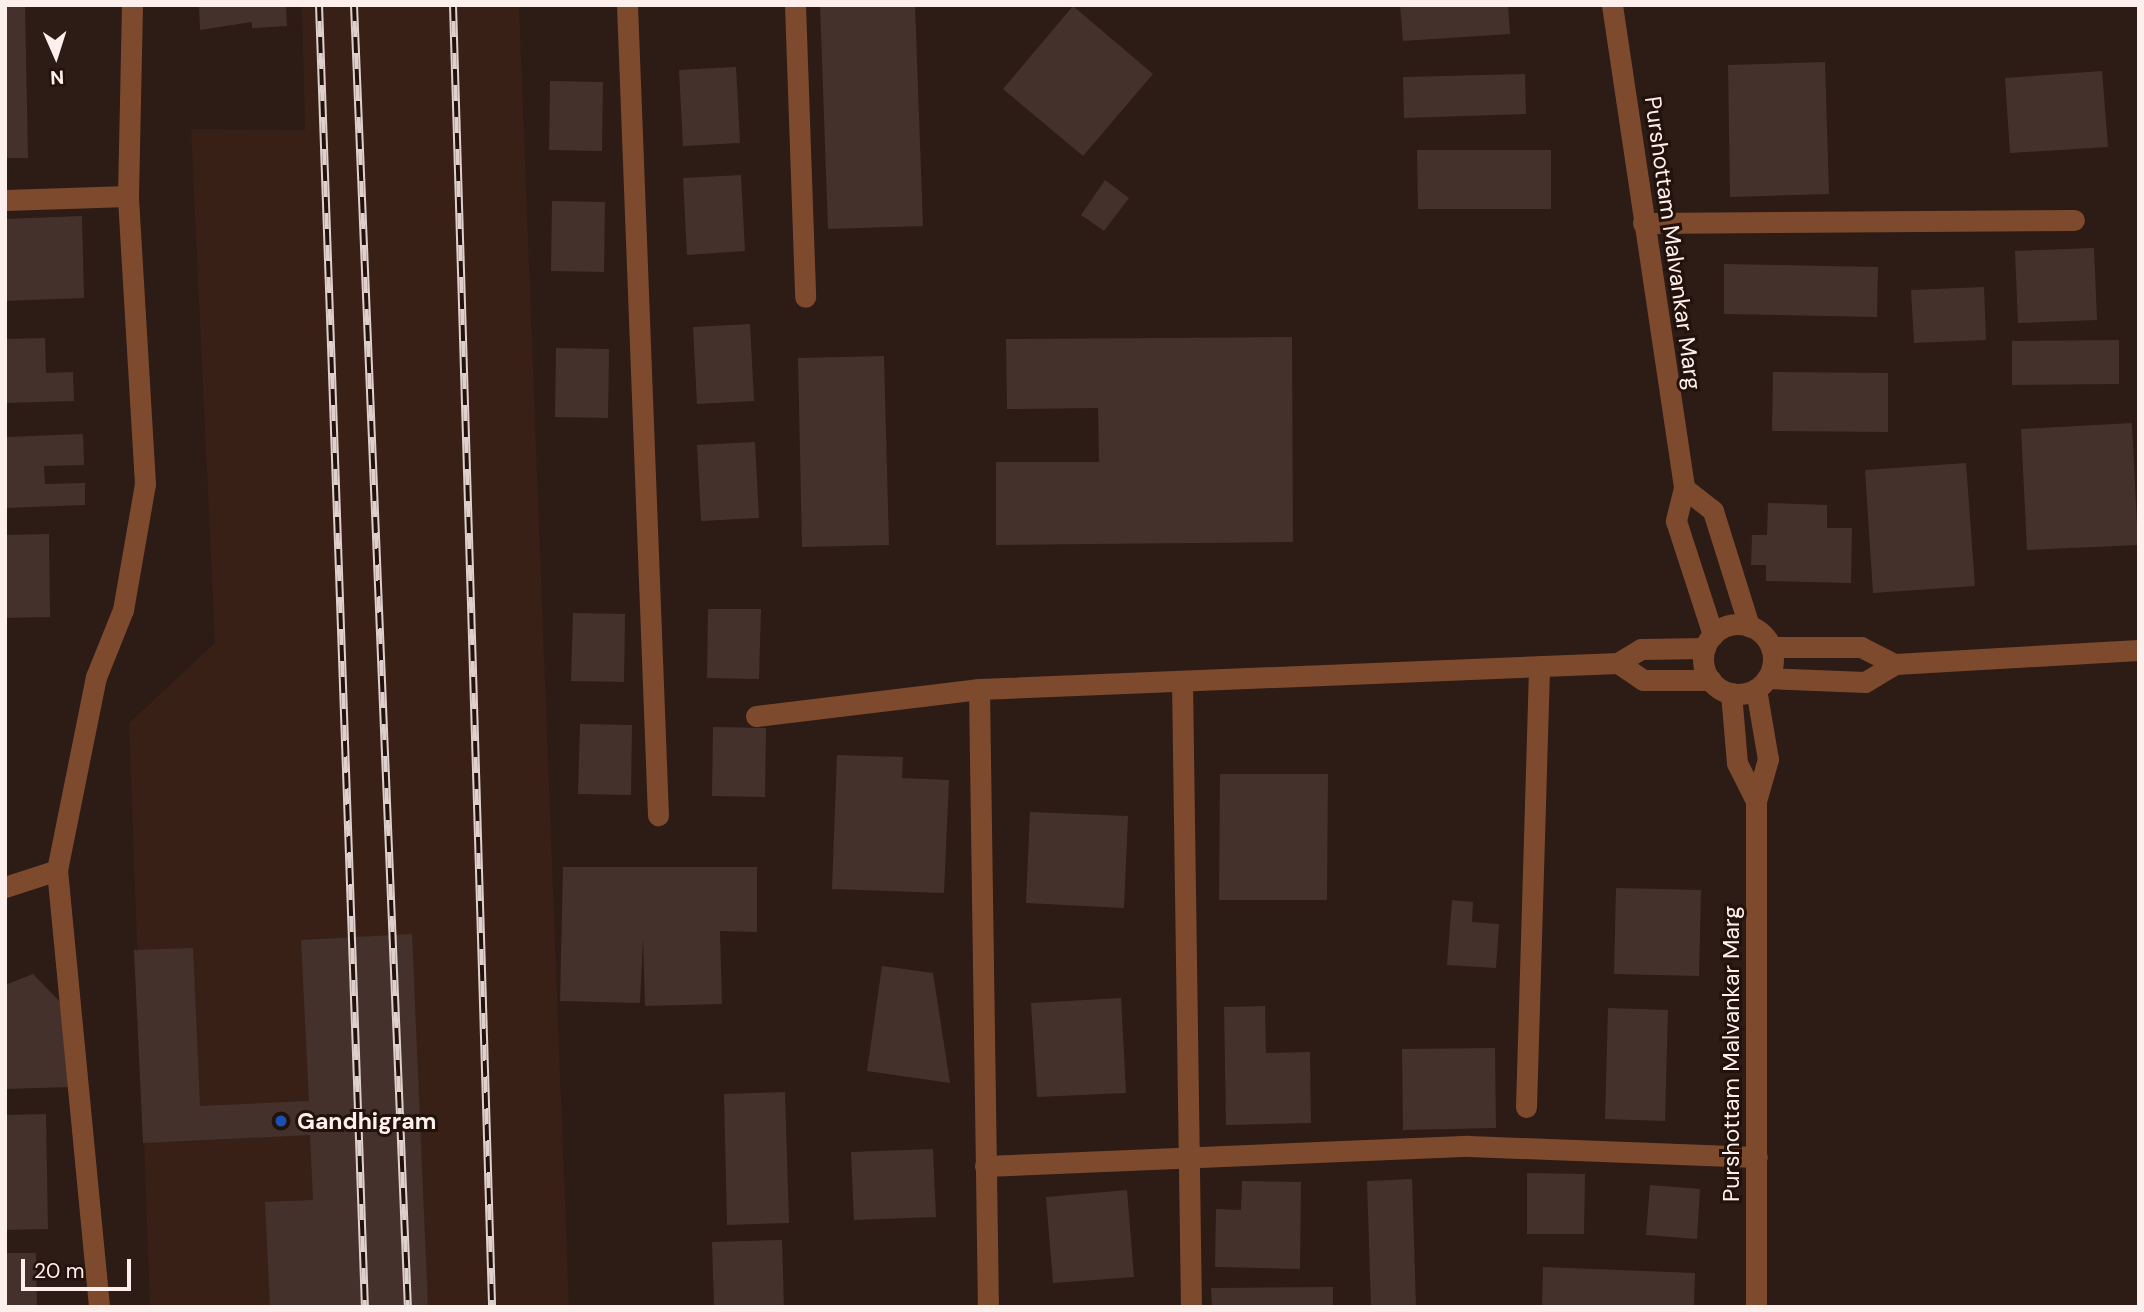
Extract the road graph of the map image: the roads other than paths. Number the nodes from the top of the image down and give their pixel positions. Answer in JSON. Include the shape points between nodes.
{"nodes":[{"id":1,"x":132,"y":5,"type":"edge"},
{"id":2,"x":626,"y":5,"type":"edge"},
{"id":3,"x":795,"y":5,"type":"edge"},
{"id":4,"x":1612,"y":5,"type":"edge"},
{"id":5,"x":128,"y":195,"type":"junction"},
{"id":6,"x":5,"y":200,"type":"edge"},
{"id":7,"x":2074,"y":220,"type":"dead end"},
{"id":8,"x":1643,"y":223,"type":"junction"},
{"id":9,"x":805,"y":297,"type":"dead end"},
{"id":10,"x":1684,"y":488,"type":"junction"},
{"id":11,"x":1749,"y":626,"type":"junction"},
{"id":12,"x":1709,"y":642,"type":"junction"},
{"id":13,"x":1771,"y":647,"type":"junction"},
{"id":14,"x":2139,"y":650,"type":"edge"},
{"id":15,"x":1618,"y":663,"type":"junction"},
{"id":16,"x":1895,"y":664,"type":"junction"},
{"id":17,"x":1539,"y":666,"type":"junction"},
{"id":18,"x":1711,"y":680,"type":"junction"},
{"id":19,"x":1182,"y":681,"type":"junction"},
{"id":20,"x":1761,"y":683,"type":"junction"},
{"id":21,"x":979,"y":690,"type":"junction"},
{"id":22,"x":1731,"y":693,"type":"junction"},
{"id":23,"x":756,"y":716,"type":"dead end"},
{"id":24,"x":1756,"y":801,"type":"junction"},
{"id":25,"x":658,"y":816,"type":"dead end"},
{"id":26,"x":57,"y":870,"type":"junction"},
{"id":27,"x":5,"y":887,"type":"edge"},
{"id":28,"x":1526,"y":1107,"type":"dead end"},
{"id":29,"x":1193,"y":1155,"type":"junction"},
{"id":30,"x":1757,"y":1157,"type":"junction"},
{"id":31,"x":985,"y":1166,"type":"junction"},
{"id":32,"x":99,"y":1307,"type":"edge"},
{"id":33,"x":988,"y":1307,"type":"edge"},
{"id":34,"x":1191,"y":1307,"type":"edge"},
{"id":35,"x":1756,"y":1307,"type":"edge"}],
"edges":[{"from":1,"to":5,"type":"street"},
{"from":2,"to":25,"type":"street"},
{"from":3,"to":9,"type":"street"},
{"from":4,"to":8,"type":"street","name":"Purshottam Malvankar Marg"},
{"from":5,"to":6,"type":"street"},
{"from":5,"to":26,"type":"street","via":[[145,484],[123,610],[96,677]]},
{"from":7,"to":8,"type":"street"},
{"from":8,"to":10,"type":"street","name":"Purshottam Malvankar Marg"},
{"from":10,"to":11,"type":"street","via":[[1713,510]]},
{"from":10,"to":12,"type":"street","via":[[1676,521]]},
{"from":11,"to":12,"type":"street","via":[[1730,625]]},
{"from":11,"to":13,"type":"street"},
{"from":12,"to":15,"type":"street","via":[[1641,649]]},
{"from":12,"to":18,"type":"street","via":[[1704,665]]},
{"from":13,"to":16,"type":"street","via":[[1861,648]]},
{"from":13,"to":20,"type":"street","via":[[1773,658]]},
{"from":14,"to":16,"type":"street"},
{"from":15,"to":17,"type":"street"},
{"from":15,"to":18,"type":"street","via":[[1643,680]]},
{"from":16,"to":20,"type":"street","via":[[1865,682]]},
{"from":17,"to":19,"type":"street"},
{"from":17,"to":28,"type":"street"},
{"from":18,"to":22,"type":"street"},
{"from":19,"to":21,"type":"street"},
{"from":19,"to":29,"type":"street"},
{"from":20,"to":22,"type":"street"},
{"from":20,"to":24,"type":"street","via":[[1768,759]]},
{"from":21,"to":23,"type":"street"},
{"from":21,"to":31,"type":"street"},
{"from":22,"to":24,"type":"street","via":[[1737,763]]},
{"from":24,"to":30,"type":"street","name":"Purshottam Malvankar Marg"},
{"from":26,"to":27,"type":"street"},
{"from":26,"to":32,"type":"street"},
{"from":29,"to":30,"type":"street","via":[[1468,1146]]},
{"from":29,"to":31,"type":"street"},
{"from":29,"to":34,"type":"street"},
{"from":30,"to":35,"type":"street","name":"Purshottam Malvankar Marg"},
{"from":31,"to":33,"type":"street"}]}
